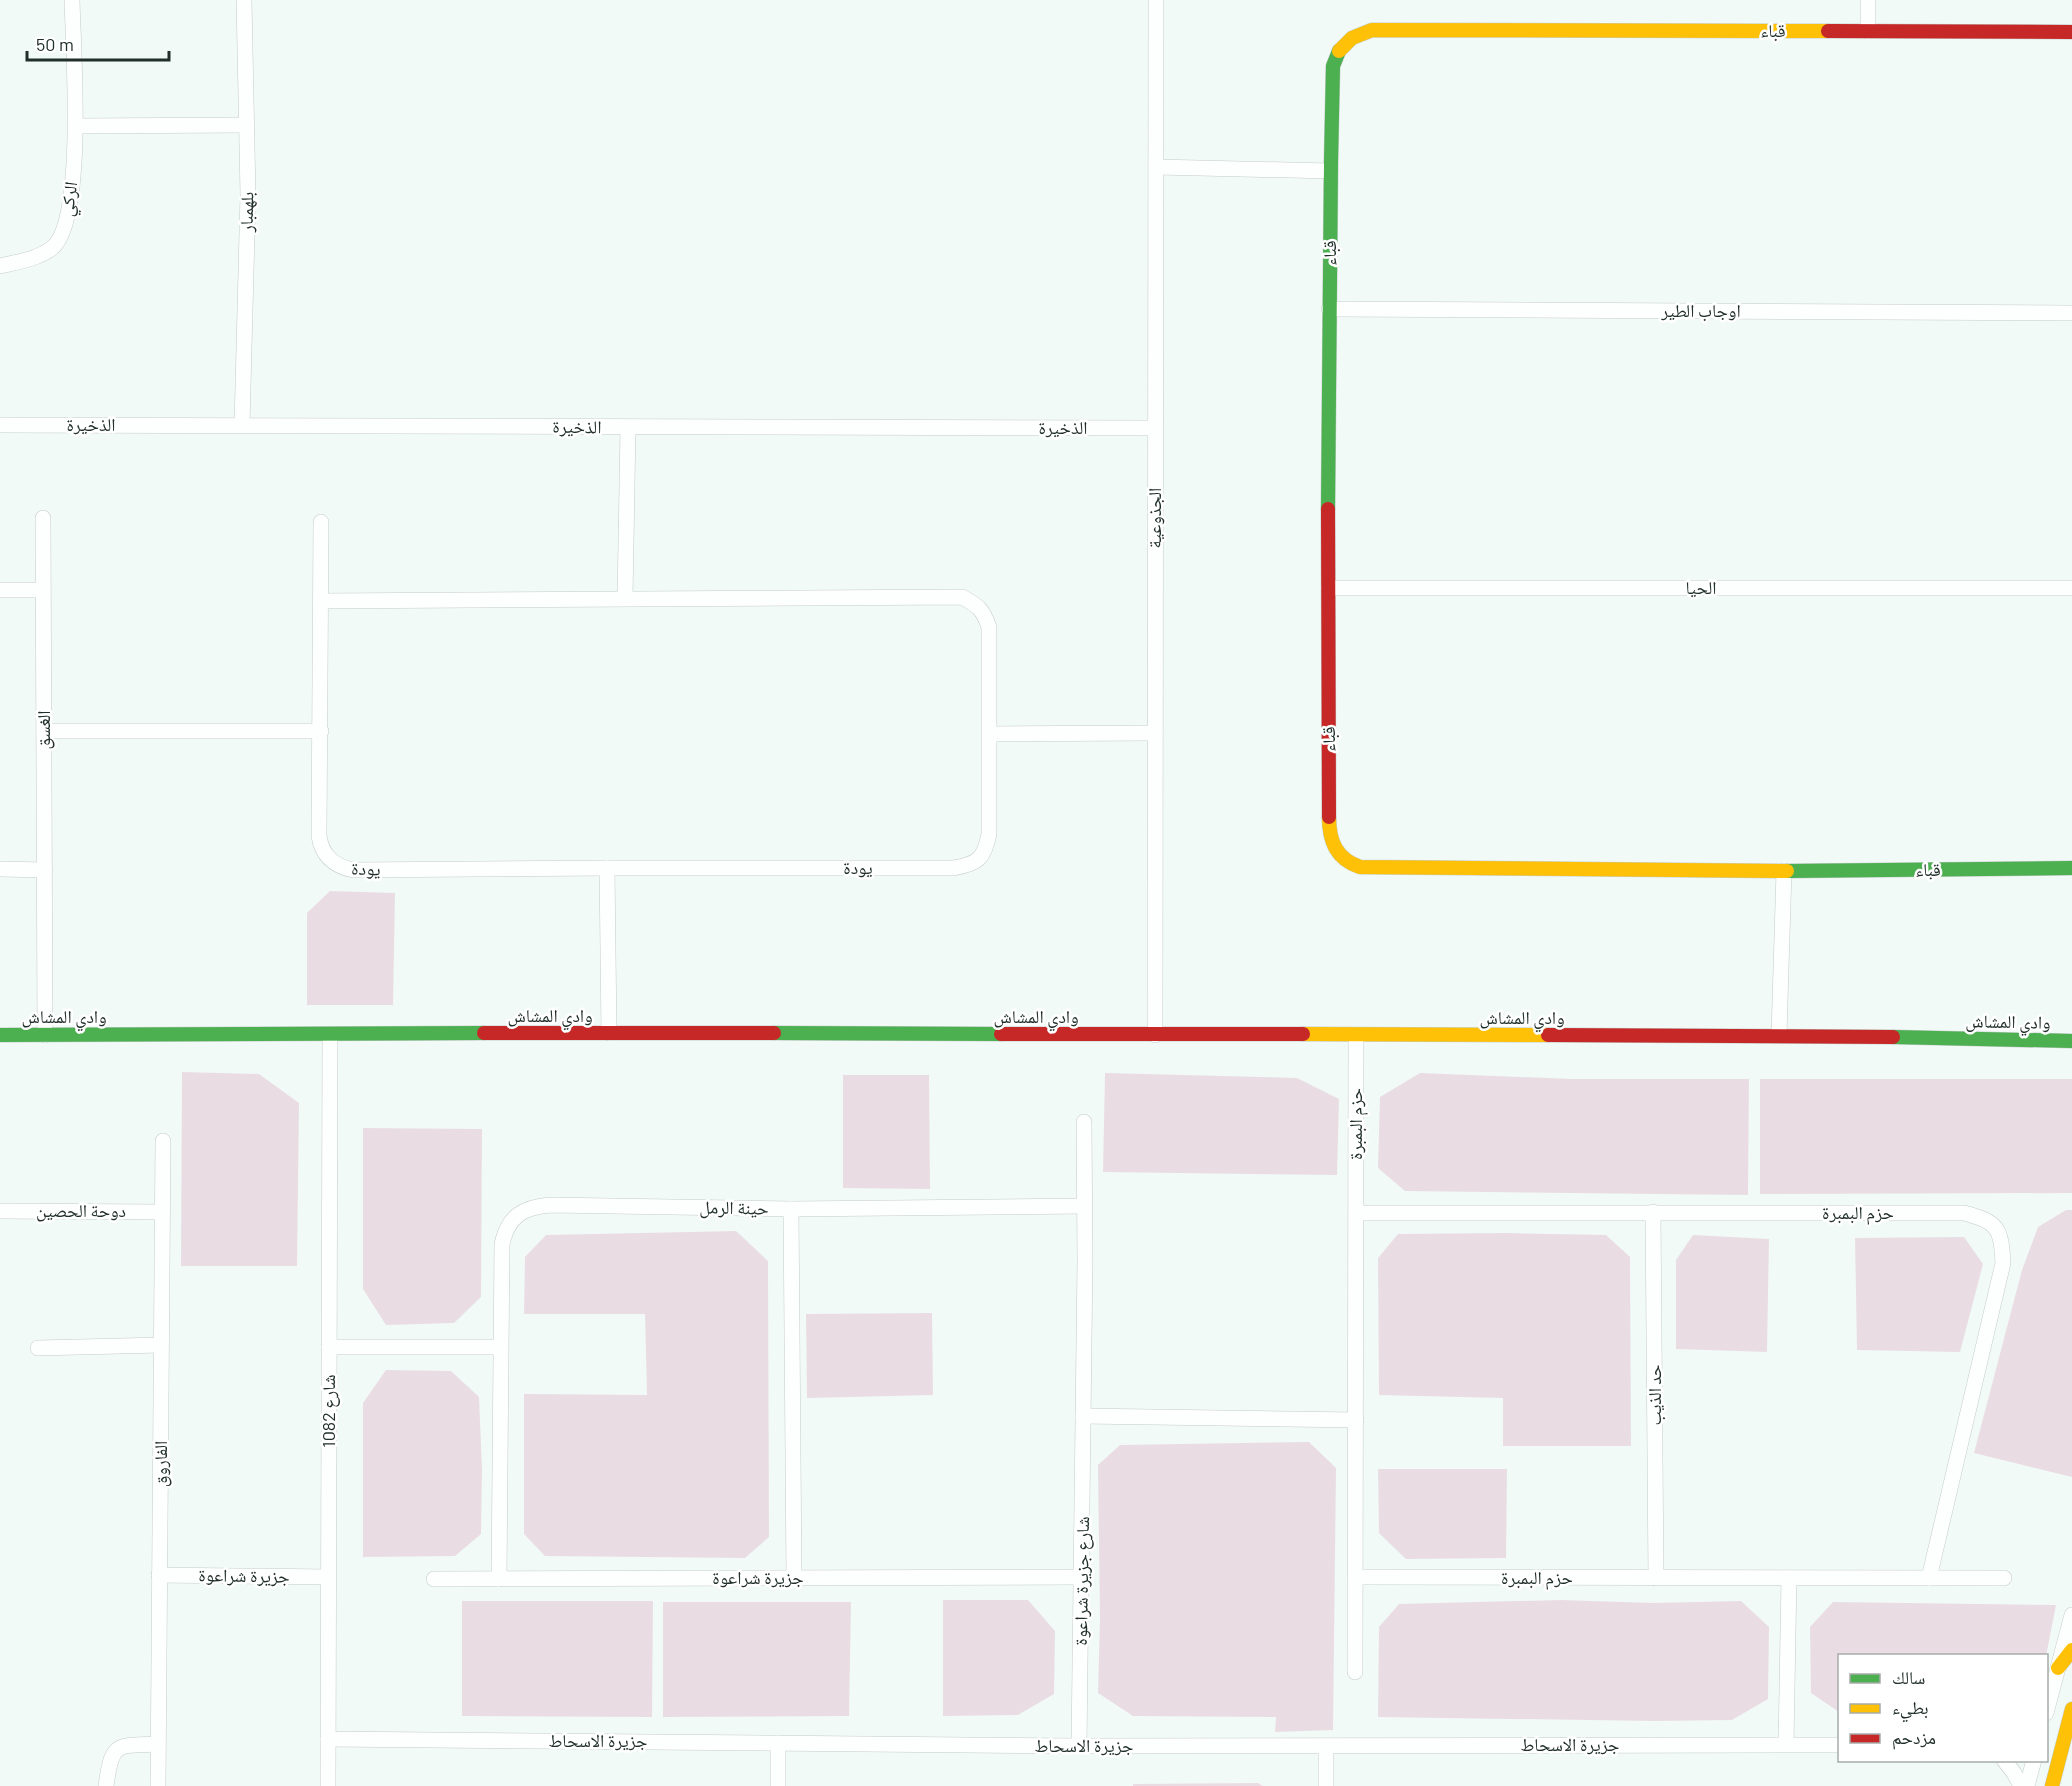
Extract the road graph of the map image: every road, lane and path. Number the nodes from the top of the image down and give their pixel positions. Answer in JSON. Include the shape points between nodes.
{"nodes":[{"id":1,"x":72,"y":0,"type":"edge"},
{"id":2,"x":244,"y":0,"type":"edge"},
{"id":3,"x":1156,"y":0,"type":"edge"},
{"id":4,"x":1868,"y":0,"type":"edge"},
{"id":5,"x":1868,"y":31,"type":"junction"},
{"id":6,"x":2072,"y":32,"type":"edge"},
{"id":7,"x":246,"y":125,"type":"junction"},
{"id":8,"x":77,"y":126,"type":"junction"},
{"id":9,"x":1158,"y":167,"type":"junction"},
{"id":10,"x":1330,"y":171,"type":"junction"},
{"id":11,"x":0,"y":266,"type":"edge"},
{"id":12,"x":1329,"y":309,"type":"junction"},
{"id":13,"x":2072,"y":313,"type":"edge"},
{"id":14,"x":0,"y":425,"type":"edge"},
{"id":15,"x":242,"y":425,"type":"junction"},
{"id":16,"x":628,"y":428,"type":"junction"},
{"id":17,"x":1155,"y":428,"type":"junction"},
{"id":18,"x":43,"y":518,"type":"dead end"},
{"id":19,"x":321,"y":522,"type":"dead end"},
{"id":20,"x":1329,"y":588,"type":"junction"},
{"id":21,"x":2072,"y":588,"type":"edge"},
{"id":22,"x":0,"y":590,"type":"edge"},
{"id":23,"x":43,"y":590,"type":"junction"},
{"id":24,"x":625,"y":598,"type":"junction"},
{"id":25,"x":321,"y":601,"type":"junction"},
{"id":26,"x":44,"y":731,"type":"junction"},
{"id":27,"x":321,"y":731,"type":"junction"},
{"id":28,"x":1155,"y":733,"type":"junction"},
{"id":29,"x":990,"y":734,"type":"junction"},
{"id":30,"x":608,"y":868,"type":"junction"},
{"id":31,"x":2072,"y":868,"type":"edge"},
{"id":32,"x":0,"y":869,"type":"edge"},
{"id":33,"x":45,"y":870,"type":"junction"},
{"id":34,"x":1784,"y":871,"type":"junction"},
{"id":35,"x":609,"y":1033,"type":"junction"},
{"id":36,"x":0,"y":1035,"type":"edge"},
{"id":37,"x":45,"y":1035,"type":"junction"},
{"id":38,"x":330,"y":1035,"type":"junction"},
{"id":39,"x":1155,"y":1035,"type":"junction"},
{"id":40,"x":1779,"y":1035,"type":"junction"},
{"id":41,"x":1356,"y":1036,"type":"junction"},
{"id":42,"x":2072,"y":1041,"type":"edge"},
{"id":43,"x":1084,"y":1122,"type":"dead end"},
{"id":44,"x":163,"y":1141,"type":"dead end"},
{"id":45,"x":1084,"y":1206,"type":"junction"},
{"id":46,"x":791,"y":1209,"type":"junction"},
{"id":47,"x":0,"y":1211,"type":"edge"},
{"id":48,"x":162,"y":1212,"type":"junction"},
{"id":49,"x":1653,"y":1212,"type":"junction"},
{"id":50,"x":1356,"y":1213,"type":"junction"},
{"id":51,"x":161,"y":1345,"type":"junction"},
{"id":52,"x":329,"y":1347,"type":"junction"},
{"id":53,"x":500,"y":1347,"type":"junction"},
{"id":54,"x":38,"y":1348,"type":"dead end"},
{"id":55,"x":1083,"y":1416,"type":"junction"},
{"id":56,"x":1356,"y":1420,"type":"junction"},
{"id":57,"x":159,"y":1575,"type":"junction"},
{"id":58,"x":328,"y":1577,"type":"junction"},
{"id":59,"x":1082,"y":1577,"type":"junction"},
{"id":60,"x":1356,"y":1577,"type":"junction"},
{"id":61,"x":794,"y":1578,"type":"junction"},
{"id":62,"x":1656,"y":1578,"type":"junction"},
{"id":63,"x":1789,"y":1578,"type":"junction"},
{"id":64,"x":1929,"y":1578,"type":"junction"},
{"id":65,"x":2004,"y":1578,"type":"dead end"},
{"id":66,"x":434,"y":1579,"type":"dead end"},
{"id":67,"x":499,"y":1579,"type":"junction"},
{"id":68,"x":2072,"y":1615,"type":"edge"},
{"id":69,"x":2072,"y":1650,"type":"edge"},
{"id":70,"x":2058,"y":1668,"type":"junction"},
{"id":71,"x":1355,"y":1672,"type":"dead end"},
{"id":72,"x":2048,"y":1706,"type":"edge"},
{"id":73,"x":2072,"y":1708,"type":"edge"},
{"id":74,"x":328,"y":1739,"type":"junction"},
{"id":75,"x":158,"y":1743,"type":"junction"},
{"id":76,"x":778,"y":1743,"type":"junction"},
{"id":77,"x":1786,"y":1744,"type":"junction"},
{"id":78,"x":1838,"y":1745,"type":"edge"},
{"id":79,"x":1079,"y":1746,"type":"junction"},
{"id":80,"x":1326,"y":1746,"type":"junction"},
{"id":81,"x":2005,"y":1762,"type":"edge"},
{"id":82,"x":2034,"y":1762,"type":"edge"},
{"id":83,"x":106,"y":1786,"type":"edge"},
{"id":84,"x":158,"y":1786,"type":"edge"},
{"id":85,"x":328,"y":1786,"type":"edge"},
{"id":86,"x":778,"y":1786,"type":"edge"},
{"id":87,"x":1326,"y":1786,"type":"edge"},
{"id":88,"x":2021,"y":1786,"type":"edge"},
{"id":89,"x":2027,"y":1786,"type":"edge"},
{"id":90,"x":2052,"y":1786,"type":"edge"}],
"edges":[{"from":1,"to":8,"type":"street","name":"الركي"},
{"from":2,"to":7,"type":"street","name":"بلهمبار"},
{"from":3,"to":9,"type":"street","name":"الجذوعية"},
{"from":4,"to":5,"type":"street"},
{"from":5,"to":6,"type":"street","name":"قباء"},
{"from":5,"to":10,"type":"street","name":"قباء","via":[[1372,30],[1356,35],[1335,55]]},
{"from":7,"to":8,"type":"street"},
{"from":7,"to":15,"type":"street","name":"بلهمبار"},
{"from":8,"to":11,"type":"street","name":"الركي","via":[[67,222],[53,248],[30,259]]},
{"from":9,"to":10,"type":"street"},
{"from":9,"to":17,"type":"street","name":"الجذوعية"},
{"from":10,"to":12,"type":"street","name":"قباء"},
{"from":12,"to":13,"type":"street","name":"اوجاب الطير"},
{"from":12,"to":20,"type":"street","name":"قباء"},
{"from":14,"to":15,"type":"street","name":"الذخيرة"},
{"from":15,"to":16,"type":"street","name":"الذخيرة"},
{"from":16,"to":17,"type":"street","name":"الذخيرة"},
{"from":16,"to":24,"type":"street"},
{"from":17,"to":28,"type":"street","name":"الجذوعية"},
{"from":18,"to":23,"type":"street","name":"الغسق"},
{"from":19,"to":25,"type":"street","name":"يودة"},
{"from":20,"to":21,"type":"street","name":"الحيا"},
{"from":20,"to":34,"type":"street","name":"قباء","via":[[1329,833],[1334,850],[1349,864]]},
{"from":22,"to":23,"type":"street"},
{"from":23,"to":26,"type":"street","name":"الغسق"},
{"from":24,"to":25,"type":"street","name":"يودة"},
{"from":24,"to":29,"type":"street","name":"يودة","via":[[962,597],[976,605],[989,627]]},
{"from":25,"to":27,"type":"street","name":"يودة"},
{"from":26,"to":27,"type":"street"},
{"from":26,"to":33,"type":"street","name":"الغسق"},
{"from":27,"to":30,"type":"street","name":"يودة","via":[[319,836],[325,854],[340,868]]},
{"from":28,"to":29,"type":"street"},
{"from":28,"to":39,"type":"street","name":"الجذوعية"},
{"from":29,"to":30,"type":"street","name":"يودة","via":[[989,834],[985,851],[968,866]]},
{"from":30,"to":35,"type":"street"},
{"from":31,"to":34,"type":"street","name":"قباء"},
{"from":32,"to":33,"type":"street"},
{"from":33,"to":37,"type":"street","name":"الغسق"},
{"from":34,"to":40,"type":"street"},
{"from":35,"to":38,"type":"street","name":"وادي المشاش"},
{"from":35,"to":39,"type":"street","name":"وادي المشاش"},
{"from":36,"to":37,"type":"street","name":"وادي المشاش"},
{"from":37,"to":38,"type":"street","name":"وادي المشاش"},
{"from":38,"to":52,"type":"street","name":"شارع 1082"},
{"from":39,"to":41,"type":"street","name":"وادي المشاش"},
{"from":40,"to":41,"type":"street","name":"وادي المشاش"},
{"from":40,"to":42,"type":"street","name":"وادي المشاش"},
{"from":41,"to":50,"type":"street","name":"حزم البمبرة"},
{"from":43,"to":45,"type":"street","name":"شارع جزيرة شراعوة"},
{"from":44,"to":48,"type":"street","name":"الفاروق"},
{"from":45,"to":46,"type":"street"},
{"from":45,"to":55,"type":"street","name":"شارع جزيرة شراعوة"},
{"from":46,"to":53,"type":"street","name":"حينة الرمل","via":[[526,1209],[510,1224],[502,1244]]},
{"from":46,"to":61,"type":"street","name":"حينة الرمل"},
{"from":47,"to":48,"type":"street","name":"دوحة الحصين"},
{"from":48,"to":51,"type":"street","name":"الفاروق"},
{"from":49,"to":50,"type":"street","name":"حزم البمبرة"},
{"from":49,"to":62,"type":"street","name":"حد الذيب"},
{"from":49,"to":64,"type":"street","name":"حزم البمبرة","via":[[1964,1213],[1983,1218],[1996,1228],[2002,1239],[2003,1263]]},
{"from":50,"to":56,"type":"street","name":"حزم البمبرة"},
{"from":51,"to":54,"type":"street"},
{"from":51,"to":57,"type":"street","name":"الفاروق"},
{"from":52,"to":53,"type":"street"},
{"from":52,"to":58,"type":"street","name":"شارع 1082"},
{"from":53,"to":67,"type":"street","name":"حينة الرمل"},
{"from":55,"to":56,"type":"street"},
{"from":55,"to":59,"type":"street","name":"شارع جزيرة شراعوة"},
{"from":56,"to":60,"type":"street","name":"حزم البمبرة"},
{"from":57,"to":58,"type":"street","name":"جزيرة شراعوة"},
{"from":57,"to":75,"type":"street","name":"الفاروق"},
{"from":58,"to":74,"type":"street","name":"شارع 1082"},
{"from":59,"to":61,"type":"street","name":"جزيرة شراعوة"},
{"from":59,"to":79,"type":"street","name":"شارع جزيرة شراعوة"},
{"from":60,"to":62,"type":"street","name":"حزم البمبرة"},
{"from":60,"to":71,"type":"street","name":"حزم البمبرة"},
{"from":61,"to":67,"type":"street","name":"جزيرة شراعوة"},
{"from":62,"to":63,"type":"street","name":"حزم البمبرة"},
{"from":63,"to":64,"type":"street","name":"حزم البمبرة"},
{"from":63,"to":77,"type":"street"},
{"from":64,"to":65,"type":"street","name":"حزم البمبرة"},
{"from":66,"to":67,"type":"street","name":"جزيرة شراعوة"},
{"from":68,"to":70,"type":"street"},
{"from":69,"to":70,"type":"street"},
{"from":70,"to":72,"type":"street"},
{"from":73,"to":90,"type":"street"},
{"from":74,"to":76,"type":"street","name":"جزيرة الاسحاط"},
{"from":74,"to":85,"type":"street","name":"شارع 1082"},
{"from":75,"to":83,"type":"street","via":[[116,1749],[109,1759]]},
{"from":75,"to":84,"type":"street","name":"الفاروق"},
{"from":76,"to":79,"type":"street","name":"جزيرة الاسحاط"},
{"from":76,"to":86,"type":"street"},
{"from":77,"to":78,"type":"street","name":"جزيرة الاسحاط"},
{"from":77,"to":80,"type":"street","name":"جزيرة الاسحاط"},
{"from":79,"to":80,"type":"street","name":"جزيرة الاسحاط"},
{"from":80,"to":87,"type":"street"},
{"from":81,"to":88,"type":"street"},
{"from":82,"to":89,"type":"street"}]}
